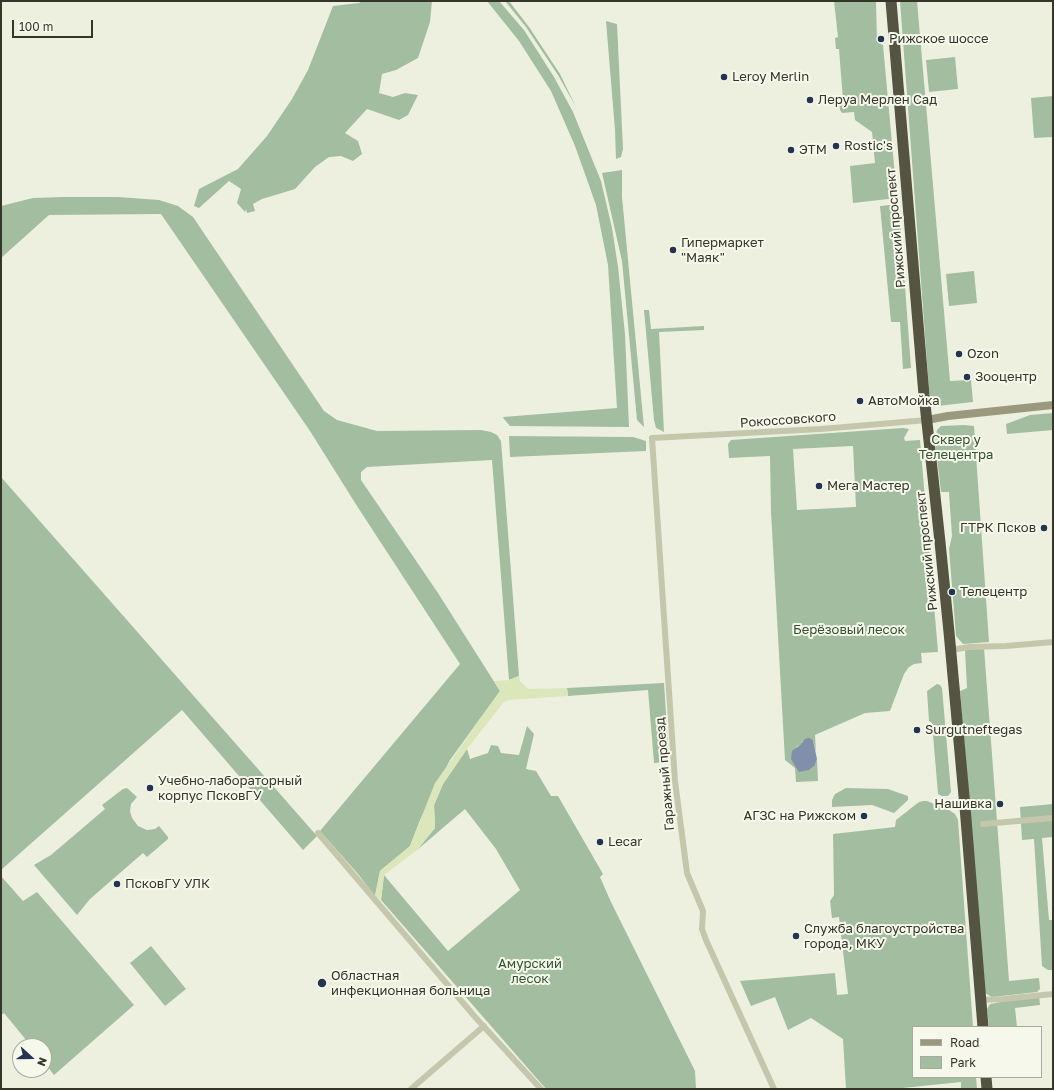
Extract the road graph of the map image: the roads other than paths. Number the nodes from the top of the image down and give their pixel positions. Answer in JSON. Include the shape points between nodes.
{"nodes":[{"id":1,"x":884,"y":1,"type":"edge"},
{"id":2,"x":891,"y":1,"type":"edge"},
{"id":3,"x":892,"y":25,"type":"junction"},
{"id":4,"x":1053,"y":405,"type":"edge"},
{"id":5,"x":927,"y":420,"type":"junction"},
{"id":6,"x":652,"y":438,"type":"joint"},
{"id":7,"x":1053,"y":642,"type":"edge"},
{"id":8,"x":951,"y":650,"type":"junction"},
{"id":9,"x":1053,"y":818,"type":"edge"},
{"id":10,"x":983,"y":824,"type":"dead end"},
{"id":11,"x":318,"y":833,"type":"dead end"},
{"id":12,"x":1053,"y":994,"type":"edge"},
{"id":13,"x":980,"y":1000,"type":"junction"},
{"id":14,"x":484,"y":1026,"type":"junction"},
{"id":15,"x":982,"y":1026,"type":"edge"},
{"id":16,"x":986,"y":1078,"type":"edge"},
{"id":17,"x":411,"y":1089,"type":"edge"},
{"id":18,"x":541,"y":1089,"type":"edge"},
{"id":19,"x":774,"y":1089,"type":"edge"},
{"id":20,"x":987,"y":1089,"type":"edge"}],
"edges":[{"from":1,"to":3,"type":"highway","name":"Рижский проспект"},
{"from":2,"to":3,"type":"highway","name":"Рижский проспект"},
{"from":3,"to":5,"type":"highway","name":"Рижский проспект"},
{"from":4,"to":5,"type":"main road"},
{"from":5,"to":6,"type":"street","name":"Рокоссовского","via":[[806,430]]},
{"from":5,"to":8,"type":"highway","name":"Рижский проспект"},
{"from":6,"to":19,"type":"street","name":"Гаражный проезд","via":[[675,781],[687,873],[703,911],[702,929],[706,940]]},
{"from":7,"to":8,"type":"street"},
{"from":8,"to":13,"type":"highway","name":"Рижский проспект"},
{"from":9,"to":10,"type":"street"},
{"from":11,"to":14,"type":"street"},
{"from":12,"to":13,"type":"street"},
{"from":13,"to":15,"type":"highway","name":"Рижский проспект"},
{"from":14,"to":17,"type":"street"},
{"from":14,"to":18,"type":"street"},
{"from":16,"to":20,"type":"highway"}]}
